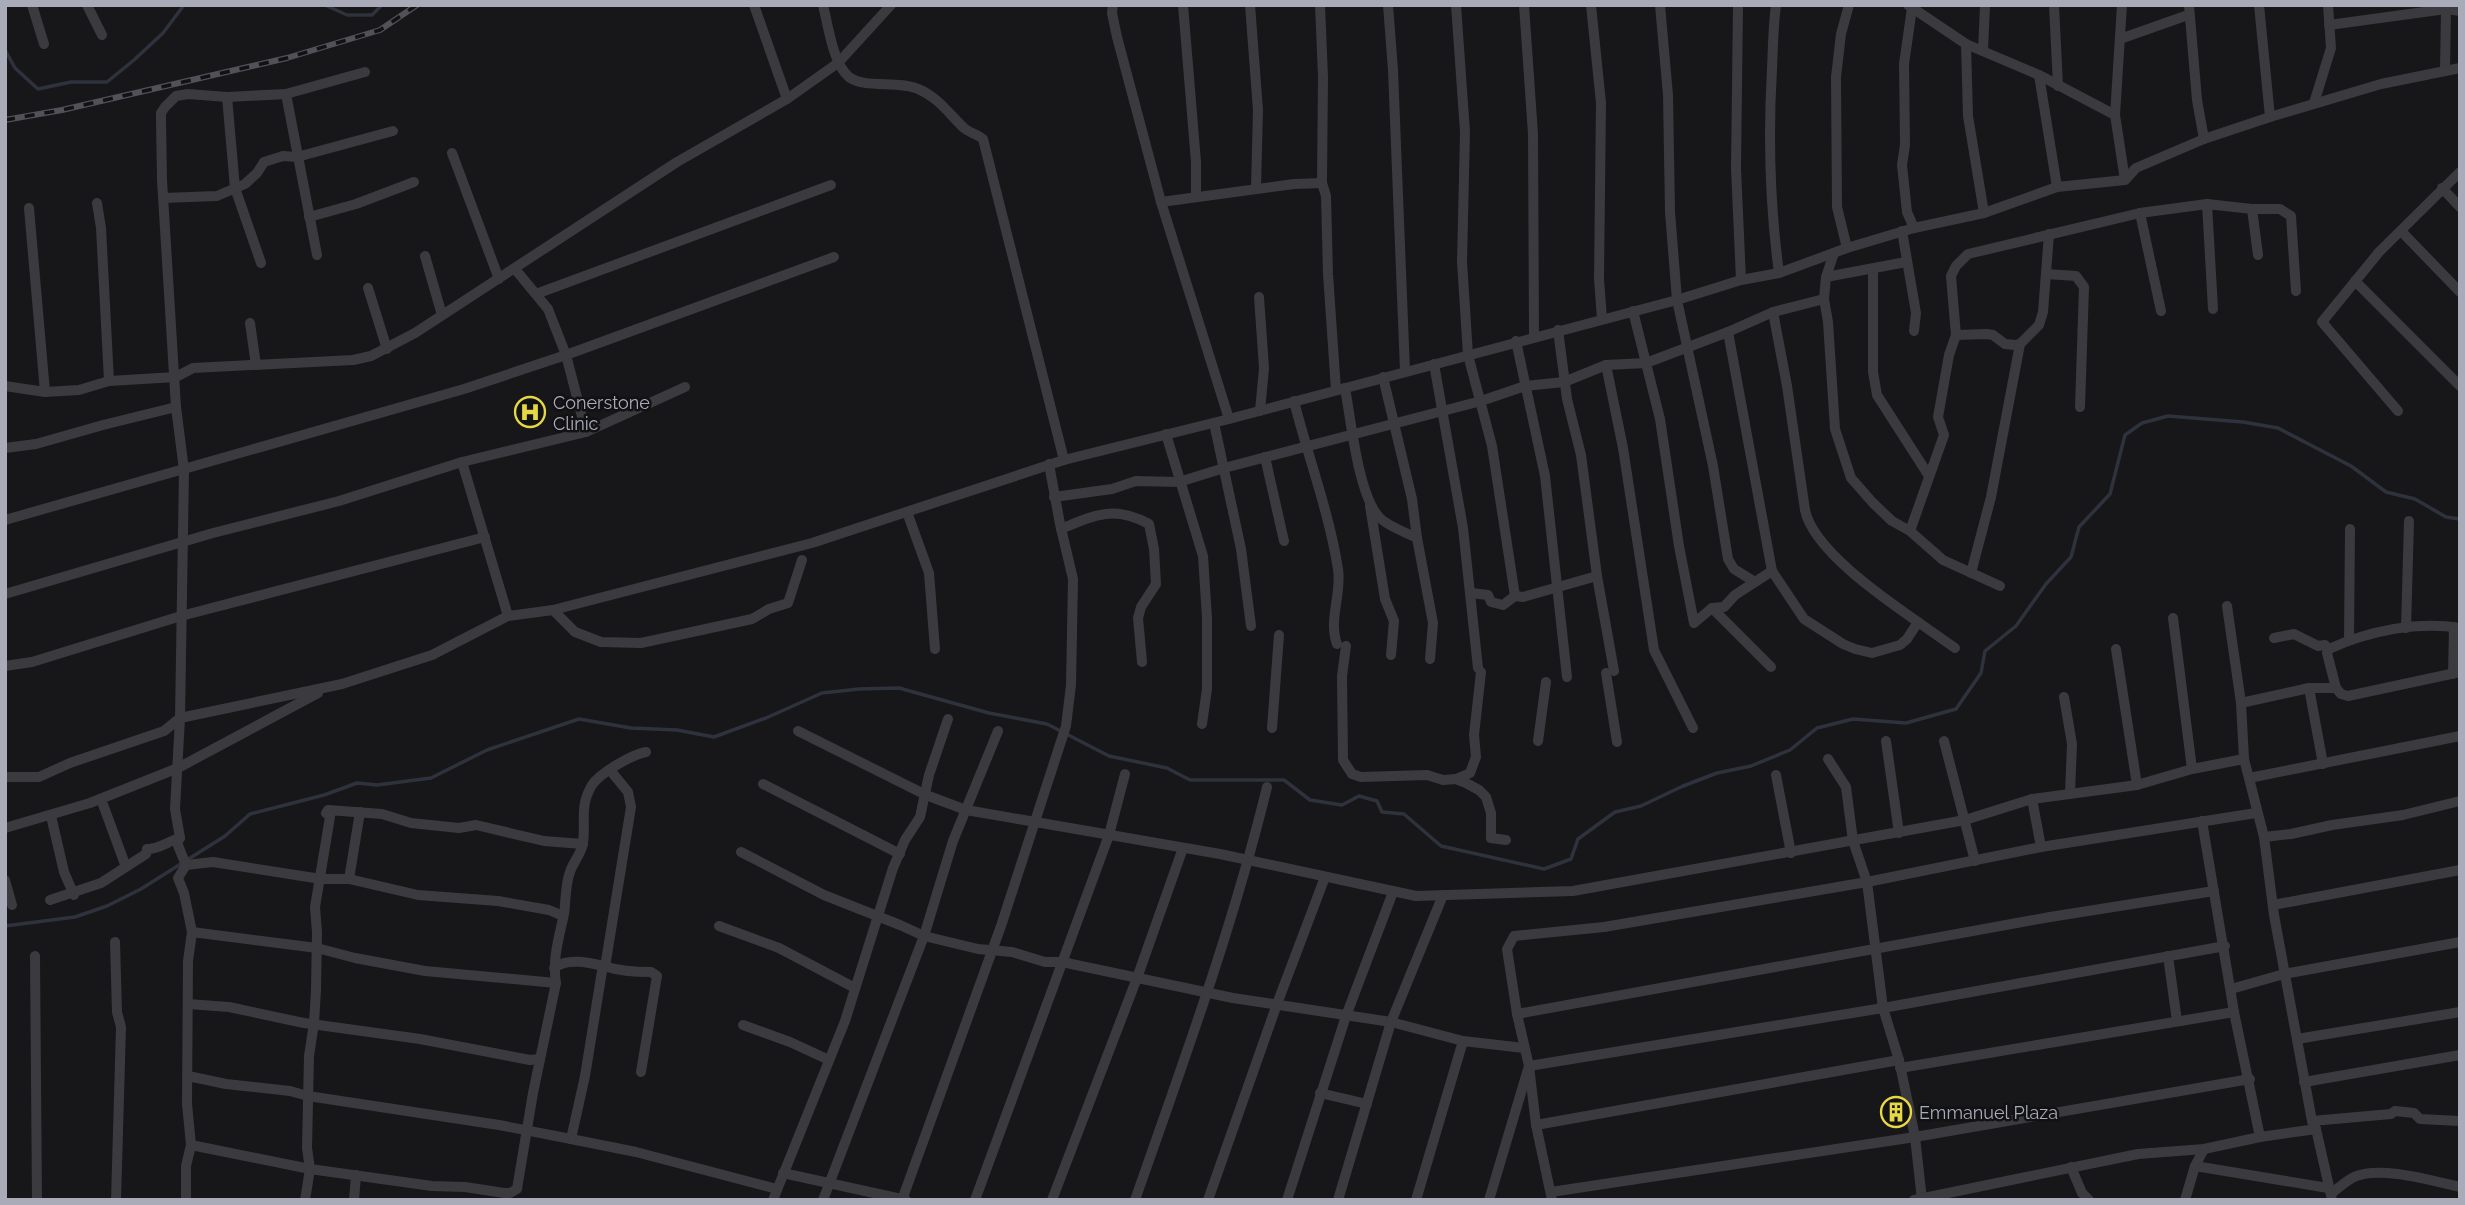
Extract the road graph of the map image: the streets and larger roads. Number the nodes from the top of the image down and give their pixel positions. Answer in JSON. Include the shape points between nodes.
{"nodes":[{"id":1,"x":32,"y":5,"type":"edge"},
{"id":2,"x":88,"y":5,"type":"edge"},
{"id":3,"x":754,"y":5,"type":"edge"},
{"id":4,"x":823,"y":5,"type":"edge"},
{"id":5,"x":891,"y":5,"type":"edge"},
{"id":6,"x":1113,"y":5,"type":"edge"},
{"id":7,"x":1183,"y":5,"type":"edge"},
{"id":8,"x":1250,"y":5,"type":"edge"},
{"id":9,"x":1320,"y":5,"type":"edge"},
{"id":10,"x":1388,"y":5,"type":"edge"},
{"id":11,"x":1456,"y":5,"type":"edge"},
{"id":12,"x":1524,"y":5,"type":"edge"},
{"id":13,"x":1591,"y":5,"type":"edge"},
{"id":14,"x":1660,"y":5,"type":"edge"},
{"id":15,"x":1738,"y":5,"type":"edge"},
{"id":16,"x":1776,"y":5,"type":"edge"},
{"id":17,"x":1849,"y":5,"type":"edge"},
{"id":18,"x":1985,"y":5,"type":"edge"},
{"id":19,"x":2054,"y":5,"type":"edge"},
{"id":20,"x":2122,"y":5,"type":"edge"},
{"id":21,"x":2259,"y":5,"type":"edge"},
{"id":22,"x":2328,"y":5,"type":"edge"},
{"id":23,"x":1910,"y":7,"type":"edge"},
{"id":24,"x":2446,"y":9,"type":"junction"},
{"id":25,"x":2189,"y":10,"type":"edge"},
{"id":26,"x":2460,"y":11,"type":"edge"},
{"id":27,"x":2329,"y":25,"type":"junction"},
{"id":28,"x":102,"y":35,"type":"dead end"},
{"id":29,"x":2120,"y":39,"type":"junction"},
{"id":30,"x":44,"y":44,"type":"dead end"},
{"id":31,"x":1966,"y":44,"type":"junction"},
{"id":32,"x":1983,"y":51,"type":"junction"},
{"id":33,"x":838,"y":63,"type":"junction"},
{"id":34,"x":2460,"y":68,"type":"edge"},
{"id":35,"x":2445,"y":71,"type":"junction"},
{"id":36,"x":365,"y":72,"type":"dead end"},
{"id":37,"x":2039,"y":75,"type":"junction"},
{"id":38,"x":2058,"y":86,"type":"junction"},
{"id":39,"x":286,"y":94,"type":"junction"},
{"id":40,"x":227,"y":97,"type":"junction"},
{"id":41,"x":787,"y":99,"type":"junction"},
{"id":42,"x":2314,"y":103,"type":"junction"},
{"id":43,"x":2115,"y":115,"type":"junction"},
{"id":44,"x":2270,"y":117,"type":"junction"},
{"id":45,"x":393,"y":131,"type":"dead end"},
{"id":46,"x":2204,"y":139,"type":"junction"},
{"id":47,"x":452,"y":153,"type":"dead end"},
{"id":48,"x":298,"y":157,"type":"junction"},
{"id":49,"x":2460,"y":172,"type":"edge"},
{"id":50,"x":2125,"y":180,"type":"junction"},
{"id":51,"x":414,"y":182,"type":"dead end"},
{"id":52,"x":1322,"y":183,"type":"junction"},
{"id":53,"x":831,"y":185,"type":"dead end"},
{"id":54,"x":2057,"y":187,"type":"junction"},
{"id":55,"x":235,"y":188,"type":"junction"},
{"id":56,"x":1256,"y":188,"type":"junction"},
{"id":57,"x":2442,"y":188,"type":"junction"},
{"id":58,"x":1196,"y":197,"type":"junction"},
{"id":59,"x":163,"y":198,"type":"junction"},
{"id":60,"x":1161,"y":202,"type":"junction"},
{"id":61,"x":97,"y":203,"type":"dead end"},
{"id":62,"x":2207,"y":204,"type":"junction"},
{"id":63,"x":2460,"y":207,"type":"edge"},
{"id":64,"x":29,"y":208,"type":"dead end"},
{"id":65,"x":2252,"y":209,"type":"junction"},
{"id":66,"x":1984,"y":213,"type":"junction"},
{"id":67,"x":2140,"y":213,"type":"junction"},
{"id":68,"x":309,"y":217,"type":"junction"},
{"id":69,"x":1914,"y":228,"type":"junction"},
{"id":70,"x":1902,"y":231,"type":"junction"},
{"id":71,"x":2401,"y":231,"type":"junction"},
{"id":72,"x":2049,"y":234,"type":"junction"},
{"id":73,"x":1847,"y":248,"type":"junction"},
{"id":74,"x":1834,"y":253,"type":"junction"},
{"id":75,"x":317,"y":255,"type":"dead end"},
{"id":76,"x":2259,"y":255,"type":"dead end"},
{"id":77,"x":425,"y":256,"type":"dead end"},
{"id":78,"x":834,"y":257,"type":"dead end"},
{"id":79,"x":1906,"y":262,"type":"junction"},
{"id":80,"x":261,"y":263,"type":"dead end"},
{"id":81,"x":515,"y":268,"type":"junction"},
{"id":82,"x":1873,"y":269,"type":"junction"},
{"id":83,"x":1779,"y":273,"type":"junction"},
{"id":84,"x":2046,"y":274,"type":"junction"},
{"id":85,"x":1826,"y":277,"type":"junction"},
{"id":86,"x":499,"y":279,"type":"junction"},
{"id":87,"x":1741,"y":280,"type":"junction"},
{"id":88,"x":2355,"y":281,"type":"junction"},
{"id":89,"x":368,"y":288,"type":"dead end"},
{"id":90,"x":2296,"y":291,"type":"dead end"},
{"id":91,"x":2460,"y":292,"type":"edge"},
{"id":92,"x":536,"y":294,"type":"junction"},
{"id":93,"x":1259,"y":298,"type":"dead end"},
{"id":94,"x":1824,"y":299,"type":"junction"},
{"id":95,"x":1676,"y":300,"type":"junction"},
{"id":96,"x":2213,"y":309,"type":"dead end"},
{"id":97,"x":1633,"y":311,"type":"junction"},
{"id":98,"x":2161,"y":311,"type":"dead end"},
{"id":99,"x":1773,"y":312,"type":"junction"},
{"id":100,"x":442,"y":315,"type":"junction"},
{"id":101,"x":1602,"y":319,"type":"junction"},
{"id":102,"x":250,"y":323,"type":"dead end"},
{"id":103,"x":1558,"y":330,"type":"junction"},
{"id":104,"x":1914,"y":331,"type":"dead end"},
{"id":105,"x":1728,"y":332,"type":"junction"},
{"id":106,"x":1956,"y":335,"type":"junction"},
{"id":107,"x":1534,"y":336,"type":"junction"},
{"id":108,"x":1516,"y":341,"type":"junction"},
{"id":109,"x":2020,"y":344,"type":"junction"},
{"id":110,"x":387,"y":349,"type":"junction"},
{"id":111,"x":1686,"y":349,"type":"junction"},
{"id":112,"x":566,"y":355,"type":"junction"},
{"id":113,"x":1468,"y":355,"type":"junction"},
{"id":114,"x":1434,"y":363,"type":"junction"},
{"id":115,"x":1646,"y":363,"type":"junction"},
{"id":116,"x":256,"y":365,"type":"junction"},
{"id":117,"x":1606,"y":365,"type":"junction"},
{"id":118,"x":1405,"y":371,"type":"junction"},
{"id":119,"x":176,"y":377,"type":"junction"},
{"id":120,"x":1383,"y":377,"type":"junction"},
{"id":121,"x":110,"y":381,"type":"junction"},
{"id":122,"x":1564,"y":382,"type":"junction"},
{"id":123,"x":5,"y":386,"type":"edge"},
{"id":124,"x":1524,"y":386,"type":"junction"},
{"id":125,"x":685,"y":387,"type":"dead end"},
{"id":126,"x":2460,"y":387,"type":"edge"},
{"id":127,"x":1341,"y":389,"type":"junction"},
{"id":128,"x":45,"y":392,"type":"junction"},
{"id":129,"x":1294,"y":401,"type":"junction"},
{"id":130,"x":1481,"y":401,"type":"junction"},
{"id":131,"x":176,"y":407,"type":"junction"},
{"id":132,"x":2080,"y":407,"type":"dead end"},
{"id":133,"x":1260,"y":411,"type":"junction"},
{"id":134,"x":2398,"y":411,"type":"dead end"},
{"id":135,"x":1441,"y":412,"type":"junction"},
{"id":136,"x":1229,"y":419,"type":"junction"},
{"id":137,"x":1214,"y":422,"type":"junction"},
{"id":138,"x":1393,"y":424,"type":"junction"},
{"id":139,"x":586,"y":432,"type":"junction"},
{"id":140,"x":1353,"y":433,"type":"junction"},
{"id":141,"x":1166,"y":434,"type":"junction"},
{"id":142,"x":1306,"y":446,"type":"junction"},
{"id":143,"x":5,"y":448,"type":"edge"},
{"id":144,"x":1265,"y":457,"type":"junction"},
{"id":145,"x":1064,"y":460,"type":"junction"},
{"id":146,"x":461,"y":462,"type":"junction"},
{"id":147,"x":1049,"y":464,"type":"junction"},
{"id":148,"x":1224,"y":468,"type":"junction"},
{"id":149,"x":184,"y":470,"type":"junction"},
{"id":150,"x":1929,"y":476,"type":"junction"},
{"id":151,"x":1179,"y":482,"type":"junction"},
{"id":152,"x":1054,"y":497,"type":"junction"},
{"id":153,"x":1370,"y":506,"type":"junction"},
{"id":154,"x":907,"y":512,"type":"junction"},
{"id":155,"x":5,"y":520,"type":"edge"},
{"id":156,"x":2409,"y":521,"type":"dead end"},
{"id":157,"x":2350,"y":528,"type":"dead end"},
{"id":158,"x":1061,"y":529,"type":"junction"},
{"id":159,"x":1910,"y":531,"type":"junction"},
{"id":160,"x":485,"y":537,"type":"junction"},
{"id":161,"x":1417,"y":538,"type":"junction"},
{"id":162,"x":1284,"y":541,"type":"dead end"},
{"id":163,"x":184,"y":543,"type":"junction"},
{"id":164,"x":802,"y":560,"type":"dead end"},
{"id":165,"x":1772,"y":571,"type":"junction"},
{"id":166,"x":1971,"y":573,"type":"junction"},
{"id":167,"x":1597,"y":576,"type":"junction"},
{"id":168,"x":1755,"y":582,"type":"junction"},
{"id":169,"x":2000,"y":586,"type":"dead end"},
{"id":170,"x":1558,"y":587,"type":"junction"},
{"id":171,"x":1471,"y":593,"type":"junction"},
{"id":172,"x":5,"y":594,"type":"edge"},
{"id":173,"x":1515,"y":596,"type":"junction"},
{"id":174,"x":2227,"y":606,"type":"dead end"},
{"id":175,"x":1712,"y":608,"type":"junction"},
{"id":176,"x":553,"y":610,"type":"junction"},
{"id":177,"x":181,"y":616,"type":"junction"},
{"id":178,"x":508,"y":616,"type":"junction"},
{"id":179,"x":2173,"y":618,"type":"dead end"},
{"id":180,"x":1918,"y":622,"type":"junction"},
{"id":181,"x":1251,"y":626,"type":"dead end"},
{"id":182,"x":2458,"y":627,"type":"edge"},
{"id":183,"x":2406,"y":628,"type":"junction"},
{"id":184,"x":1279,"y":635,"type":"dead end"},
{"id":185,"x":2274,"y":638,"type":"dead end"},
{"id":186,"x":2349,"y":640,"type":"junction"},
{"id":187,"x":1955,"y":648,"type":"dead end"},
{"id":188,"x":935,"y":649,"type":"dead end"},
{"id":189,"x":2116,"y":649,"type":"dead end"},
{"id":190,"x":2329,"y":649,"type":"junction"},
{"id":191,"x":1391,"y":655,"type":"dead end"},
{"id":192,"x":1430,"y":659,"type":"dead end"},
{"id":193,"x":1142,"y":662,"type":"dead end"},
{"id":194,"x":5,"y":666,"type":"edge"},
{"id":195,"x":1771,"y":667,"type":"dead end"},
{"id":196,"x":2456,"y":673,"type":"edge"},
{"id":197,"x":1567,"y":677,"type":"dead end"},
{"id":198,"x":1546,"y":682,"type":"dead end"},
{"id":199,"x":332,"y":686,"type":"junction"},
{"id":200,"x":2308,"y":688,"type":"junction"},
{"id":201,"x":2336,"y":688,"type":"junction"},
{"id":202,"x":2064,"y":697,"type":"dead end"},
{"id":203,"x":2241,"y":703,"type":"junction"},
{"id":204,"x":180,"y":718,"type":"junction"},
{"id":205,"x":948,"y":719,"type":"dead end"},
{"id":206,"x":1202,"y":724,"type":"dead end"},
{"id":207,"x":1272,"y":728,"type":"dead end"},
{"id":208,"x":1693,"y":728,"type":"dead end"},
{"id":209,"x":798,"y":731,"type":"dead end"},
{"id":210,"x":998,"y":731,"type":"dead end"},
{"id":211,"x":2460,"y":736,"type":"edge"},
{"id":212,"x":1538,"y":741,"type":"dead end"},
{"id":213,"x":1886,"y":741,"type":"dead end"},
{"id":214,"x":1944,"y":741,"type":"dead end"},
{"id":215,"x":1617,"y":742,"type":"dead end"},
{"id":216,"x":646,"y":751,"type":"dead end"},
{"id":217,"x":1828,"y":759,"type":"dead end"},
{"id":218,"x":2245,"y":759,"type":"junction"},
{"id":219,"x":2323,"y":764,"type":"junction"},
{"id":220,"x":178,"y":768,"type":"junction"},
{"id":221,"x":2192,"y":769,"type":"junction"},
{"id":222,"x":610,"y":770,"type":"junction"},
{"id":223,"x":1125,"y":774,"type":"dead end"},
{"id":224,"x":1776,"y":775,"type":"dead end"},
{"id":225,"x":5,"y":777,"type":"edge"},
{"id":226,"x":2249,"y":778,"type":"junction"},
{"id":227,"x":1456,"y":779,"type":"junction"},
{"id":228,"x":763,"y":784,"type":"dead end"},
{"id":229,"x":2137,"y":785,"type":"junction"},
{"id":230,"x":1267,"y":787,"type":"dead end"},
{"id":231,"x":2070,"y":794,"type":"junction"},
{"id":232,"x":926,"y":795,"type":"junction"},
{"id":233,"x":101,"y":799,"type":"junction"},
{"id":234,"x":2032,"y":799,"type":"junction"},
{"id":235,"x":2460,"y":801,"type":"edge"},
{"id":236,"x":966,"y":810,"type":"junction"},
{"id":237,"x":360,"y":812,"type":"junction"},
{"id":238,"x":2256,"y":813,"type":"junction"},
{"id":239,"x":51,"y":816,"type":"junction"},
{"id":240,"x":1965,"y":820,"type":"junction"},
{"id":241,"x":2202,"y":821,"type":"junction"},
{"id":242,"x":1036,"y":823,"type":"junction"},
{"id":243,"x":5,"y":828,"type":"edge"},
{"id":244,"x":1899,"y":833,"type":"junction"},
{"id":245,"x":1108,"y":835,"type":"junction"},
{"id":246,"x":2264,"y":836,"type":"junction"},
{"id":247,"x":180,"y":838,"type":"junction"},
{"id":248,"x":1506,"y":840,"type":"dead end"},
{"id":249,"x":1853,"y":841,"type":"junction"},
{"id":250,"x":583,"y":844,"type":"junction"},
{"id":251,"x":2041,"y":847,"type":"junction"},
{"id":252,"x":1183,"y":848,"type":"junction"},
{"id":253,"x":741,"y":852,"type":"dead end"},
{"id":254,"x":1791,"y":853,"type":"junction"},
{"id":255,"x":900,"y":854,"type":"junction"},
{"id":256,"x":1249,"y":860,"type":"junction"},
{"id":257,"x":1975,"y":861,"type":"junction"},
{"id":258,"x":186,"y":865,"type":"junction"},
{"id":259,"x":125,"y":867,"type":"junction"},
{"id":260,"x":2460,"y":870,"type":"edge"},
{"id":261,"x":1325,"y":877,"type":"junction"},
{"id":262,"x":321,"y":879,"type":"junction"},
{"id":263,"x":349,"y":879,"type":"junction"},
{"id":264,"x":5,"y":880,"type":"edge"},
{"id":265,"x":1867,"y":882,"type":"junction"},
{"id":266,"x":2214,"y":891,"type":"junction"},
{"id":267,"x":1393,"y":892,"type":"junction"},
{"id":268,"x":74,"y":895,"type":"junction"},
{"id":269,"x":1443,"y":895,"type":"junction"},
{"id":270,"x":50,"y":900,"type":"dead end"},
{"id":271,"x":12,"y":905,"type":"dead end"},
{"id":272,"x":2273,"y":905,"type":"junction"},
{"id":273,"x":563,"y":916,"type":"junction"},
{"id":274,"x":877,"y":918,"type":"junction"},
{"id":275,"x":719,"y":926,"type":"dead end"},
{"id":276,"x":192,"y":932,"type":"junction"},
{"id":277,"x":923,"y":936,"type":"junction"},
{"id":278,"x":115,"y":942,"type":"dead end"},
{"id":279,"x":2460,"y":942,"type":"edge"},
{"id":280,"x":2225,"y":946,"type":"junction"},
{"id":281,"x":317,"y":948,"type":"junction"},
{"id":282,"x":992,"y":949,"type":"junction"},
{"id":283,"x":1875,"y":950,"type":"junction"},
{"id":284,"x":35,"y":956,"type":"dead end"},
{"id":285,"x":2168,"y":956,"type":"junction"},
{"id":286,"x":1062,"y":962,"type":"junction"},
{"id":287,"x":604,"y":966,"type":"junction"},
{"id":288,"x":554,"y":968,"type":"junction"},
{"id":289,"x":2284,"y":974,"type":"junction"},
{"id":290,"x":1137,"y":978,"type":"junction"},
{"id":291,"x":556,"y":983,"type":"junction"},
{"id":292,"x":855,"y":988,"type":"junction"},
{"id":293,"x":2231,"y":989,"type":"junction"},
{"id":294,"x":1208,"y":991,"type":"junction"},
{"id":295,"x":188,"y":1004,"type":"junction"},
{"id":296,"x":1277,"y":1004,"type":"junction"},
{"id":297,"x":1883,"y":1008,"type":"junction"},
{"id":298,"x":2234,"y":1012,"type":"junction"},
{"id":299,"x":2460,"y":1012,"type":"edge"},
{"id":300,"x":1517,"y":1014,"type":"junction"},
{"id":301,"x":1346,"y":1016,"type":"junction"},
{"id":302,"x":2178,"y":1021,"type":"junction"},
{"id":303,"x":1391,"y":1022,"type":"junction"},
{"id":304,"x":314,"y":1023,"type":"junction"},
{"id":305,"x":743,"y":1025,"type":"dead end"},
{"id":306,"x":2297,"y":1039,"type":"junction"},
{"id":307,"x":1463,"y":1041,"type":"junction"},
{"id":308,"x":1524,"y":1048,"type":"junction"},
{"id":309,"x":2460,"y":1055,"type":"edge"},
{"id":310,"x":540,"y":1059,"type":"junction"},
{"id":311,"x":829,"y":1060,"type":"junction"},
{"id":312,"x":1900,"y":1064,"type":"junction"},
{"id":313,"x":1529,"y":1066,"type":"junction"},
{"id":314,"x":641,"y":1072,"type":"dead end"},
{"id":315,"x":188,"y":1076,"type":"junction"},
{"id":316,"x":2250,"y":1079,"type":"junction"},
{"id":317,"x":2304,"y":1082,"type":"junction"},
{"id":318,"x":1320,"y":1093,"type":"junction"},
{"id":319,"x":308,"y":1096,"type":"junction"},
{"id":320,"x":1367,"y":1104,"type":"junction"},
{"id":321,"x":2460,"y":1121,"type":"edge"},
{"id":322,"x":1536,"y":1125,"type":"junction"},
{"id":323,"x":2314,"y":1125,"type":"junction"},
{"id":324,"x":528,"y":1130,"type":"junction"},
{"id":325,"x":1915,"y":1137,"type":"junction"},
{"id":326,"x":2260,"y":1137,"type":"junction"},
{"id":327,"x":571,"y":1139,"type":"junction"},
{"id":328,"x":191,"y":1145,"type":"junction"},
{"id":329,"x":2204,"y":1149,"type":"junction"},
{"id":330,"x":2195,"y":1166,"type":"junction"},
{"id":331,"x":2071,"y":1167,"type":"junction"},
{"id":332,"x":310,"y":1169,"type":"junction"},
{"id":333,"x":783,"y":1173,"type":"junction"},
{"id":334,"x":356,"y":1175,"type":"junction"},
{"id":335,"x":830,"y":1183,"type":"junction"},
{"id":336,"x":2460,"y":1187,"type":"edge"},
{"id":337,"x":777,"y":1189,"type":"junction"},
{"id":338,"x":2330,"y":1194,"type":"edge"},
{"id":339,"x":1551,"y":1196,"type":"edge"},
{"id":340,"x":1919,"y":1199,"type":"edge"},
{"id":341,"x":37,"y":1200,"type":"edge"},
{"id":342,"x":116,"y":1200,"type":"edge"},
{"id":343,"x":186,"y":1200,"type":"edge"},
{"id":344,"x":305,"y":1200,"type":"edge"},
{"id":345,"x":354,"y":1200,"type":"edge"},
{"id":346,"x":773,"y":1200,"type":"edge"},
{"id":347,"x":823,"y":1200,"type":"edge"},
{"id":348,"x":903,"y":1200,"type":"edge"},
{"id":349,"x":975,"y":1200,"type":"edge"},
{"id":350,"x":1052,"y":1200,"type":"edge"},
{"id":351,"x":1135,"y":1200,"type":"edge"},
{"id":352,"x":1208,"y":1200,"type":"edge"},
{"id":353,"x":1287,"y":1200,"type":"edge"},
{"id":354,"x":1338,"y":1200,"type":"edge"},
{"id":355,"x":1416,"y":1200,"type":"edge"},
{"id":356,"x":1489,"y":1200,"type":"edge"},
{"id":357,"x":2089,"y":1200,"type":"edge"},
{"id":358,"x":2185,"y":1200,"type":"edge"}],
"edges":[{"from":1,"to":30,"type":"street"},
{"from":2,"to":28,"type":"street"},
{"from":3,"to":41,"type":"street"},
{"from":4,"to":33,"type":"street"},
{"from":5,"to":33,"type":"street"},
{"from":6,"to":60,"type":"street","via":[[1116,37]]},
{"from":7,"to":58,"type":"street"},
{"from":8,"to":56,"type":"street","via":[[1258,110]]},
{"from":9,"to":52,"type":"street"},
{"from":10,"to":118,"type":"street"},
{"from":11,"to":113,"type":"street","via":[[1465,132],[1462,262]]},
{"from":12,"to":107,"type":"street","via":[[1533,134]]},
{"from":13,"to":101,"type":"street","via":[[1601,103]]},
{"from":14,"to":95,"type":"street"},
{"from":15,"to":87,"type":"street","via":[[1736,168]]},
{"from":16,"to":83,"type":"street","via":[[1769,116]]},
{"from":17,"to":73,"type":"street","via":[[1840,34],[1836,77],[1837,206]]},
{"from":18,"to":32,"type":"street"},
{"from":19,"to":38,"type":"street"},
{"from":20,"to":29,"type":"street"},
{"from":21,"to":44,"type":"street"},
{"from":22,"to":27,"type":"street"},
{"from":23,"to":31,"type":"street"},
{"from":23,"to":69,"type":"street","via":[[1902,165],[1907,212]]},
{"from":24,"to":26,"type":"street"},
{"from":24,"to":27,"type":"street"},
{"from":24,"to":35,"type":"street"},
{"from":25,"to":29,"type":"street"},
{"from":25,"to":46,"type":"street"},
{"from":27,"to":42,"type":"street","via":[[2331,48]]},
{"from":29,"to":43,"type":"street"},
{"from":31,"to":32,"type":"street"},
{"from":31,"to":66,"type":"street","via":[[1968,116]]},
{"from":32,"to":37,"type":"street"},
{"from":33,"to":41,"type":"street"},
{"from":33,"to":145,"type":"street","via":[[858,81],[917,88],[983,139]]},
{"from":34,"to":35,"type":"street"},
{"from":35,"to":42,"type":"street"},
{"from":36,"to":39,"type":"street"},
{"from":37,"to":38,"type":"street"},
{"from":37,"to":54,"type":"street"},
{"from":38,"to":43,"type":"street"},
{"from":39,"to":40,"type":"street"},
{"from":39,"to":48,"type":"street"},
{"from":40,"to":55,"type":"street"},
{"from":40,"to":59,"type":"street","via":[[188,93],[176,96],[161,113]]},
{"from":41,"to":81,"type":"street","via":[[677,162]]},
{"from":42,"to":44,"type":"street"},
{"from":43,"to":50,"type":"street"},
{"from":44,"to":46,"type":"street"},
{"from":45,"to":48,"type":"street"},
{"from":46,"to":50,"type":"street","via":[[2136,168]]},
{"from":47,"to":86,"type":"street"},
{"from":48,"to":55,"type":"street","via":[[264,162],[257,173]]},
{"from":48,"to":68,"type":"street"},
{"from":49,"to":57,"type":"street"},
{"from":50,"to":54,"type":"street"},
{"from":51,"to":68,"type":"street"},
{"from":52,"to":56,"type":"street"},
{"from":52,"to":127,"type":"street"},
{"from":53,"to":92,"type":"street"},
{"from":54,"to":66,"type":"street"},
{"from":55,"to":59,"type":"street","via":[[217,196]]},
{"from":55,"to":80,"type":"street"},
{"from":56,"to":58,"type":"street"},
{"from":57,"to":63,"type":"street"},
{"from":57,"to":71,"type":"street"},
{"from":58,"to":60,"type":"street"},
{"from":59,"to":119,"type":"street"},
{"from":60,"to":136,"type":"street"},
{"from":61,"to":121,"type":"street"},
{"from":62,"to":65,"type":"street"},
{"from":62,"to":67,"type":"street"},
{"from":62,"to":96,"type":"street"},
{"from":64,"to":128,"type":"street"},
{"from":65,"to":76,"type":"street"},
{"from":65,"to":90,"type":"street","via":[[2280,209],[2291,216]]},
{"from":66,"to":69,"type":"street"},
{"from":67,"to":72,"type":"street"},
{"from":67,"to":98,"type":"street"},
{"from":68,"to":75,"type":"street"},
{"from":69,"to":70,"type":"street"},
{"from":70,"to":73,"type":"street"},
{"from":70,"to":79,"type":"street"},
{"from":71,"to":88,"type":"street"},
{"from":71,"to":91,"type":"street"},
{"from":72,"to":84,"type":"street"},
{"from":72,"to":106,"type":"street","via":[[1976,251],[1961,259],[1951,276]]},
{"from":73,"to":74,"type":"street"},
{"from":74,"to":83,"type":"street"},
{"from":74,"to":85,"type":"street"},
{"from":77,"to":100,"type":"street"},
{"from":78,"to":112,"type":"street"},
{"from":79,"to":82,"type":"street"},
{"from":79,"to":104,"type":"street","via":[[1916,313]]},
{"from":81,"to":86,"type":"street"},
{"from":81,"to":92,"type":"street"},
{"from":82,"to":85,"type":"street"},
{"from":82,"to":150,"type":"street","via":[[1877,395]]},
{"from":83,"to":87,"type":"street"},
{"from":84,"to":109,"type":"street","via":[[2042,318]]},
{"from":84,"to":132,"type":"street","via":[[2076,276],[2084,287]]},
{"from":85,"to":94,"type":"street"},
{"from":86,"to":100,"type":"street"},
{"from":87,"to":95,"type":"street"},
{"from":88,"to":126,"type":"street"},
{"from":88,"to":134,"type":"street","via":[[2322,323]]},
{"from":89,"to":110,"type":"street"},
{"from":92,"to":112,"type":"street","via":[[548,309]]},
{"from":93,"to":133,"type":"street","via":[[1264,368]]},
{"from":94,"to":99,"type":"street"},
{"from":94,"to":159,"type":"street","via":[[1835,429],[1843,457],[1851,478],[1872,503]]},
{"from":95,"to":97,"type":"street"},
{"from":95,"to":111,"type":"street"},
{"from":97,"to":101,"type":"street"},
{"from":97,"to":115,"type":"street"},
{"from":99,"to":105,"type":"street"},
{"from":99,"to":180,"type":"street","via":[[1809,526],[1869,587]]},
{"from":100,"to":110,"type":"street"},
{"from":101,"to":103,"type":"street"},
{"from":102,"to":116,"type":"street"},
{"from":103,"to":107,"type":"street"},
{"from":103,"to":122,"type":"street"},
{"from":105,"to":111,"type":"street"},
{"from":105,"to":165,"type":"street"},
{"from":106,"to":109,"type":"street","via":[[1987,334],[2005,344]]},
{"from":106,"to":150,"type":"street","via":[[1938,417],[1944,435]]},
{"from":107,"to":108,"type":"street"},
{"from":108,"to":113,"type":"street"},
{"from":108,"to":124,"type":"street"},
{"from":109,"to":166,"type":"street","via":[[1991,497]]},
{"from":110,"to":116,"type":"street","via":[[353,360]]},
{"from":111,"to":115,"type":"street"},
{"from":111,"to":168,"type":"street","via":[[1713,466],[1728,559],[1734,569]]},
{"from":112,"to":139,"type":"street"},
{"from":112,"to":149,"type":"street"},
{"from":113,"to":114,"type":"street"},
{"from":113,"to":130,"type":"street"},
{"from":114,"to":118,"type":"street"},
{"from":114,"to":135,"type":"street"},
{"from":115,"to":117,"type":"street"},
{"from":115,"to":175,"type":"street","via":[[1660,419],[1694,623]]},
{"from":116,"to":119,"type":"street","via":[[193,368]]},
{"from":117,"to":122,"type":"street"},
{"from":117,"to":208,"type":"street","via":[[1654,650]]},
{"from":118,"to":120,"type":"street"},
{"from":119,"to":121,"type":"street"},
{"from":119,"to":131,"type":"street"},
{"from":120,"to":127,"type":"street"},
{"from":120,"to":138,"type":"street"},
{"from":121,"to":128,"type":"street","via":[[79,390]]},
{"from":122,"to":124,"type":"street"},
{"from":122,"to":167,"type":"street","via":[[1582,462]]},
{"from":123,"to":128,"type":"street"},
{"from":124,"to":130,"type":"street"},
{"from":124,"to":170,"type":"street","via":[[1545,476]]},
{"from":125,"to":139,"type":"street"},
{"from":127,"to":129,"type":"street"},
{"from":127,"to":140,"type":"street"},
{"from":129,"to":133,"type":"street"},
{"from":129,"to":142,"type":"street"},
{"from":130,"to":135,"type":"street"},
{"from":130,"to":173,"type":"street"},
{"from":131,"to":143,"type":"street"},
{"from":131,"to":149,"type":"street"},
{"from":133,"to":136,"type":"street"},
{"from":135,"to":138,"type":"street"},
{"from":135,"to":171,"type":"street"},
{"from":136,"to":137,"type":"street"},
{"from":137,"to":141,"type":"street"},
{"from":137,"to":148,"type":"street"},
{"from":138,"to":140,"type":"street"},
{"from":138,"to":161,"type":"street"},
{"from":139,"to":146,"type":"street"},
{"from":140,"to":142,"type":"street"},
{"from":140,"to":153,"type":"street"},
{"from":141,"to":145,"type":"street"},
{"from":141,"to":151,"type":"street"},
{"from":142,"to":144,"type":"street"},
{"from":142,"to":227,"type":"street","via":[[1338,571],[1334,623],[1342,645],[1343,760],[1361,778],[1427,775]]},
{"from":144,"to":148,"type":"street"},
{"from":144,"to":162,"type":"street"},
{"from":145,"to":147,"type":"street"},
{"from":146,"to":160,"type":"street"},
{"from":146,"to":163,"type":"street"},
{"from":147,"to":152,"type":"street"},
{"from":147,"to":154,"type":"street"},
{"from":148,"to":151,"type":"street"},
{"from":148,"to":181,"type":"street"},
{"from":149,"to":155,"type":"street"},
{"from":149,"to":163,"type":"street"},
{"from":150,"to":159,"type":"street"},
{"from":151,"to":152,"type":"street","via":[[1136,481]]},
{"from":151,"to":206,"type":"street","via":[[1203,556],[1207,689]]},
{"from":152,"to":158,"type":"street"},
{"from":153,"to":161,"type":"street","via":[[1380,519]]},
{"from":153,"to":191,"type":"street","via":[[1385,599],[1394,621]]},
{"from":154,"to":176,"type":"street","via":[[812,543]]},
{"from":154,"to":188,"type":"street","via":[[929,573]]},
{"from":156,"to":183,"type":"street"},
{"from":157,"to":186,"type":"street"},
{"from":158,"to":193,"type":"street","via":[[1101,512],[1149,524],[1156,583],[1138,618]]},
{"from":158,"to":242,"type":"street","via":[[1073,579],[1071,685],[1066,726]]},
{"from":159,"to":166,"type":"street","via":[[1943,560]]},
{"from":160,"to":177,"type":"street"},
{"from":160,"to":178,"type":"street"},
{"from":161,"to":192,"type":"street","via":[[1433,623]]},
{"from":163,"to":172,"type":"street"},
{"from":163,"to":177,"type":"street"},
{"from":164,"to":176,"type":"street","via":[[788,603],[752,619],[641,643],[601,642],[575,632]]},
{"from":165,"to":168,"type":"street"},
{"from":165,"to":180,"type":"street","via":[[1804,619],[1855,649],[1872,653],[1900,645]]},
{"from":166,"to":169,"type":"street"},
{"from":167,"to":170,"type":"street"},
{"from":167,"to":215,"type":"street"},
{"from":168,"to":175,"type":"street","via":[[1724,607]]},
{"from":170,"to":173,"type":"street"},
{"from":170,"to":197,"type":"street"},
{"from":171,"to":173,"type":"street","via":[[1488,595],[1491,602],[1503,605]]},
{"from":171,"to":227,"type":"street","via":[[1479,670],[1476,758],[1469,773]]},
{"from":174,"to":203,"type":"street"},
{"from":175,"to":195,"type":"street"},
{"from":176,"to":178,"type":"street"},
{"from":177,"to":194,"type":"street","via":[[32,662]]},
{"from":177,"to":204,"type":"street"},
{"from":178,"to":199,"type":"street","via":[[416,662]]},
{"from":179,"to":221,"type":"street"},
{"from":180,"to":187,"type":"street"},
{"from":182,"to":183,"type":"street"},
{"from":182,"to":196,"type":"street"},
{"from":183,"to":186,"type":"street"},
{"from":184,"to":207,"type":"street"},
{"from":185,"to":190,"type":"street","via":[[2294,634]]},
{"from":186,"to":190,"type":"street"},
{"from":189,"to":229,"type":"street"},
{"from":190,"to":201,"type":"street"},
{"from":196,"to":201,"type":"street","via":[[2348,696]]},
{"from":198,"to":212,"type":"street"},
{"from":199,"to":204,"type":"street"},
{"from":199,"to":220,"type":"street"},
{"from":200,"to":201,"type":"street"},
{"from":200,"to":203,"type":"street"},
{"from":200,"to":219,"type":"street"},
{"from":202,"to":231,"type":"street","via":[[2072,744]]},
{"from":203,"to":218,"type":"street"},
{"from":204,"to":220,"type":"street"},
{"from":204,"to":225,"type":"street","via":[[164,731],[39,777]]},
{"from":205,"to":232,"type":"street"},
{"from":209,"to":232,"type":"street"},
{"from":210,"to":236,"type":"street"},
{"from":211,"to":219,"type":"street"},
{"from":213,"to":244,"type":"street"},
{"from":214,"to":240,"type":"street"},
{"from":216,"to":222,"type":"street"},
{"from":217,"to":249,"type":"street","via":[[1846,787]]},
{"from":218,"to":221,"type":"street"},
{"from":218,"to":226,"type":"street"},
{"from":219,"to":226,"type":"street"},
{"from":220,"to":233,"type":"street"},
{"from":220,"to":247,"type":"street","via":[[175,809]]},
{"from":221,"to":229,"type":"street"},
{"from":222,"to":250,"type":"street","via":[[590,790],[582,817]]},
{"from":222,"to":287,"type":"street","via":[[628,792],[631,807]]},
{"from":223,"to":245,"type":"street"},
{"from":224,"to":254,"type":"street"},
{"from":226,"to":238,"type":"street"},
{"from":227,"to":248,"type":"street","via":[[1486,797],[1492,813],[1491,838]]},
{"from":228,"to":255,"type":"street"},
{"from":229,"to":231,"type":"street"},
{"from":230,"to":256,"type":"street"},
{"from":231,"to":234,"type":"street"},
{"from":232,"to":236,"type":"street"},
{"from":232,"to":255,"type":"street"},
{"from":233,"to":239,"type":"street"},
{"from":233,"to":259,"type":"street"},
{"from":234,"to":240,"type":"street"},
{"from":234,"to":251,"type":"street"},
{"from":235,"to":246,"type":"street","via":[[2291,835]]},
{"from":236,"to":242,"type":"street"},
{"from":236,"to":277,"type":"street"},
{"from":237,"to":250,"type":"street","via":[[411,823],[459,828],[476,825],[544,841]]},
{"from":237,"to":262,"type":"street","via":[[327,811],[330,817]]},
{"from":237,"to":263,"type":"street"},
{"from":238,"to":241,"type":"street"},
{"from":238,"to":246,"type":"street"},
{"from":239,"to":243,"type":"street"},
{"from":239,"to":268,"type":"street"},
{"from":240,"to":244,"type":"street"},
{"from":240,"to":257,"type":"street"},
{"from":241,"to":251,"type":"street"},
{"from":241,"to":266,"type":"street"},
{"from":242,"to":245,"type":"street"},
{"from":242,"to":282,"type":"street"},
{"from":244,"to":249,"type":"street"},
{"from":245,"to":252,"type":"street"},
{"from":245,"to":286,"type":"street"},
{"from":246,"to":272,"type":"street"},
{"from":247,"to":258,"type":"street","via":[[177,843]]},
{"from":247,"to":259,"type":"street","via":[[148,849]]},
{"from":249,"to":254,"type":"street"},
{"from":249,"to":265,"type":"street"},
{"from":250,"to":273,"type":"street","via":[[569,874]]},
{"from":251,"to":257,"type":"street"},
{"from":252,"to":256,"type":"street"},
{"from":252,"to":290,"type":"street"},
{"from":253,"to":274,"type":"street"},
{"from":254,"to":269,"type":"street","via":[[1573,891]]},
{"from":255,"to":274,"type":"street"},
{"from":256,"to":261,"type":"street"},
{"from":256,"to":294,"type":"street"},
{"from":257,"to":265,"type":"street"},
{"from":258,"to":262,"type":"street","via":[[213,863]]},
{"from":258,"to":276,"type":"street","via":[[178,878]]},
{"from":259,"to":268,"type":"street"},
{"from":260,"to":272,"type":"street"},
{"from":261,"to":267,"type":"street"},
{"from":261,"to":296,"type":"street"},
{"from":262,"to":263,"type":"street"},
{"from":262,"to":281,"type":"street","via":[[315,907]]},
{"from":263,"to":273,"type":"street","via":[[418,895],[498,901]]},
{"from":264,"to":271,"type":"street"},
{"from":265,"to":283,"type":"street"},
{"from":265,"to":300,"type":"street","via":[[1604,927],[1519,934],[1507,949]]},
{"from":266,"to":280,"type":"street"},
{"from":266,"to":283,"type":"street"},
{"from":267,"to":269,"type":"street"},
{"from":267,"to":301,"type":"street"},
{"from":268,"to":270,"type":"street"},
{"from":269,"to":303,"type":"street"},
{"from":272,"to":289,"type":"street"},
{"from":273,"to":288,"type":"street"},
{"from":274,"to":277,"type":"street"},
{"from":274,"to":292,"type":"street"},
{"from":275,"to":292,"type":"street","via":[[779,948]]},
{"from":276,"to":281,"type":"street"},
{"from":276,"to":295,"type":"street"},
{"from":277,"to":282,"type":"street"},
{"from":277,"to":335,"type":"street"},
{"from":278,"to":342,"type":"street","via":[[121,1027]]},
{"from":279,"to":289,"type":"street"},
{"from":280,"to":285,"type":"street"},
{"from":280,"to":293,"type":"street"},
{"from":281,"to":291,"type":"street","via":[[425,971]]},
{"from":281,"to":304,"type":"street"},
{"from":282,"to":286,"type":"street"},
{"from":282,"to":348,"type":"street"},
{"from":283,"to":297,"type":"street"},
{"from":283,"to":300,"type":"street"},
{"from":284,"to":341,"type":"street"},
{"from":285,"to":297,"type":"street"},
{"from":285,"to":302,"type":"street"},
{"from":286,"to":290,"type":"street"},
{"from":286,"to":349,"type":"street"},
{"from":287,"to":288,"type":"street","via":[[589,962]]},
{"from":287,"to":314,"type":"street","via":[[657,976]]},
{"from":287,"to":327,"type":"street"},
{"from":288,"to":291,"type":"street"},
{"from":289,"to":293,"type":"street"},
{"from":289,"to":306,"type":"street"},
{"from":290,"to":294,"type":"street"},
{"from":290,"to":350,"type":"street"},
{"from":291,"to":310,"type":"street"},
{"from":292,"to":311,"type":"street"},
{"from":293,"to":298,"type":"street"},
{"from":294,"to":296,"type":"street"},
{"from":294,"to":351,"type":"street"},
{"from":295,"to":304,"type":"street"},
{"from":295,"to":315,"type":"street"},
{"from":296,"to":301,"type":"street"},
{"from":296,"to":352,"type":"street"},
{"from":297,"to":312,"type":"street"},
{"from":297,"to":313,"type":"street"},
{"from":298,"to":302,"type":"street"},
{"from":298,"to":316,"type":"street"},
{"from":299,"to":306,"type":"street"},
{"from":300,"to":308,"type":"street"},
{"from":301,"to":303,"type":"street"},
{"from":301,"to":318,"type":"street"},
{"from":302,"to":312,"type":"street"},
{"from":303,"to":307,"type":"street"},
{"from":303,"to":320,"type":"street"},
{"from":304,"to":310,"type":"street"},
{"from":304,"to":319,"type":"street"},
{"from":305,"to":311,"type":"street"},
{"from":306,"to":317,"type":"street"},
{"from":307,"to":308,"type":"street"},
{"from":307,"to":355,"type":"street"},
{"from":308,"to":313,"type":"street"},
{"from":309,"to":317,"type":"street"},
{"from":310,"to":324,"type":"street"},
{"from":311,"to":333,"type":"street"},
{"from":312,"to":322,"type":"street"},
{"from":312,"to":325,"type":"street"},
{"from":313,"to":322,"type":"street"},
{"from":313,"to":356,"type":"street"},
{"from":315,"to":319,"type":"street"},
{"from":315,"to":328,"type":"street"},
{"from":316,"to":325,"type":"street"},
{"from":316,"to":326,"type":"street"},
{"from":317,"to":323,"type":"street"},
{"from":318,"to":320,"type":"street"},
{"from":318,"to":353,"type":"street"},
{"from":319,"to":324,"type":"street"},
{"from":319,"to":332,"type":"street"},
{"from":320,"to":354,"type":"street"},
{"from":321,"to":323,"type":"street","via":[[2420,1119],[2414,1113],[2395,1111]]},
{"from":322,"to":339,"type":"street"},
{"from":323,"to":326,"type":"street"},
{"from":323,"to":338,"type":"street"},
{"from":324,"to":327,"type":"street"},
{"from":324,"to":334,"type":"street","via":[[519,1187],[510,1193]]},
{"from":325,"to":339,"type":"street"},
{"from":325,"to":340,"type":"street"},
{"from":326,"to":329,"type":"street"},
{"from":327,"to":337,"type":"street"},
{"from":328,"to":332,"type":"street"},
{"from":328,"to":343,"type":"street"},
{"from":329,"to":330,"type":"street"},
{"from":329,"to":331,"type":"street","via":[[2138,1154]]},
{"from":330,"to":338,"type":"street"},
{"from":330,"to":358,"type":"street"},
{"from":331,"to":340,"type":"street"},
{"from":331,"to":357,"type":"street"},
{"from":332,"to":334,"type":"street"},
{"from":332,"to":344,"type":"street"},
{"from":333,"to":335,"type":"street"},
{"from":333,"to":337,"type":"street"},
{"from":334,"to":345,"type":"street"},
{"from":335,"to":347,"type":"street"},
{"from":335,"to":348,"type":"street"},
{"from":336,"to":338,"type":"street","via":[[2370,1174],[2356,1176]]},
{"from":337,"to":346,"type":"street"}]}
